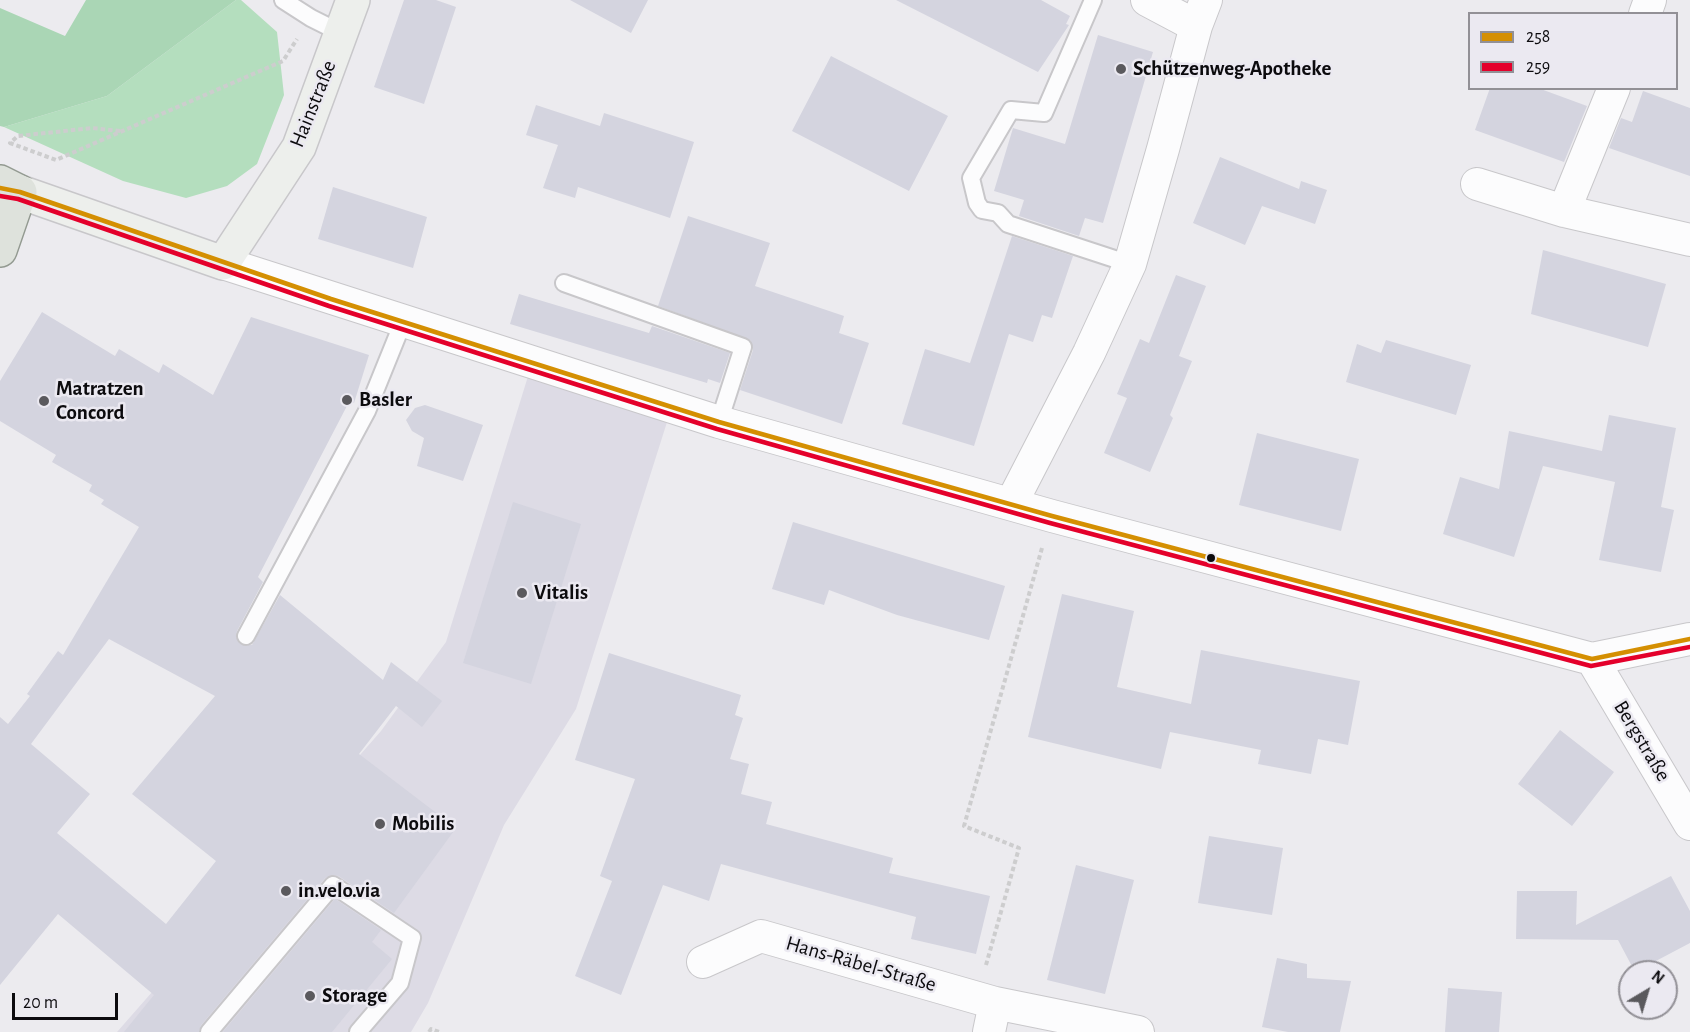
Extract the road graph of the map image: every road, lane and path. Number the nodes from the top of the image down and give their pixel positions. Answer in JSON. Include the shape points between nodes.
{"nodes":[{"id":1,"x":283,"y":0,"type":"edge"},
{"id":2,"x":353,"y":0,"type":"edge"},
{"id":3,"x":1093,"y":0,"type":"edge"},
{"id":4,"x":1147,"y":0,"type":"edge"},
{"id":5,"x":1201,"y":13,"type":"edge"},
{"id":6,"x":311,"y":18,"type":"junction"},
{"id":7,"x":341,"y":33,"type":"junction"},
{"id":8,"x":1613,"y":90,"type":"edge"},
{"id":9,"x":120,"y":130,"type":"junction"},
{"id":10,"x":1478,"y":184,"type":"dead end"},
{"id":11,"x":7,"y":187,"type":"edge"},
{"id":12,"x":1564,"y":211,"type":"junction"},
{"id":13,"x":1690,"y":240,"type":"edge"},
{"id":14,"x":0,"y":250,"type":"edge"},
{"id":15,"x":223,"y":263,"type":"junction"},
{"id":16,"x":1130,"y":264,"type":"junction"},
{"id":17,"x":564,"y":283,"type":"dead end"},
{"id":18,"x":403,"y":322,"type":"junction"},
{"id":19,"x":719,"y":422,"type":"junction"},
{"id":20,"x":1011,"y":504,"type":"junction"},
{"id":21,"x":1052,"y":516,"type":"junction"},
{"id":22,"x":246,"y":636,"type":"dead end"},
{"id":23,"x":1690,"y":639,"type":"edge"},
{"id":24,"x":1592,"y":659,"type":"junction"},
{"id":25,"x":1679,"y":786,"type":"edge"},
{"id":26,"x":1690,"y":824,"type":"edge"},
{"id":27,"x":703,"y":962,"type":"dead end"},
{"id":28,"x":992,"y":1017,"type":"edge"},
{"id":29,"x":209,"y":1032,"type":"edge"},
{"id":30,"x":358,"y":1032,"type":"edge"},
{"id":31,"x":429,"y":1032,"type":"edge"},
{"id":32,"x":439,"y":1032,"type":"edge"},
{"id":33,"x":1138,"y":1032,"type":"edge"}],
"edges":[{"from":1,"to":6,"type":"lane"},
{"from":2,"to":7,"type":"street","name":"Hainstraße"},
{"from":3,"to":16,"type":"lane","via":[[1044,113],[1011,110],[971,178],[982,210],[998,213],[1008,224]]},
{"from":4,"to":5,"type":"street"},
{"from":5,"to":16,"type":"street"},
{"from":6,"to":7,"type":"lane"},
{"from":6,"to":9,"type":"path","via":[[283,61]]},
{"from":7,"to":15,"type":"street","name":"Hainstraße","via":[[299,147]]},
{"from":8,"to":12,"type":"street"},
{"from":9,"to":9,"type":"path","via":[[56,160],[10,142],[18,136],[92,128]]},
{"from":10,"to":12,"type":"street"},
{"from":11,"to":14,"type":"main road"},
{"from":11,"to":15,"type":"street"},
{"from":12,"to":13,"type":"street"},
{"from":15,"to":18,"type":"street"},
{"from":16,"to":20,"type":"street"},
{"from":17,"to":19,"type":"lane","via":[[743,347]]},
{"from":18,"to":19,"type":"street"},
{"from":18,"to":22,"type":"lane","via":[[367,411]]},
{"from":19,"to":20,"type":"street"},
{"from":20,"to":21,"type":"street"},
{"from":21,"to":24,"type":"street"},
{"from":21,"to":28,"type":"path","via":[[964,826],[1019,848],[984,972]]},
{"from":23,"to":24,"type":"street"},
{"from":24,"to":25,"type":"street","name":"Bergstraße"},
{"from":25,"to":26,"type":"street","name":"Bergstraße"},
{"from":27,"to":28,"type":"street","name":"Hans-Räbel-Straße","via":[[761,936]]},
{"from":28,"to":33,"type":"street","name":"Hans-Räbel-Straße"},
{"from":29,"to":30,"type":"lane","via":[[333,885],[412,938],[400,983]]},
{"from":31,"to":32,"type":"path"}]}
